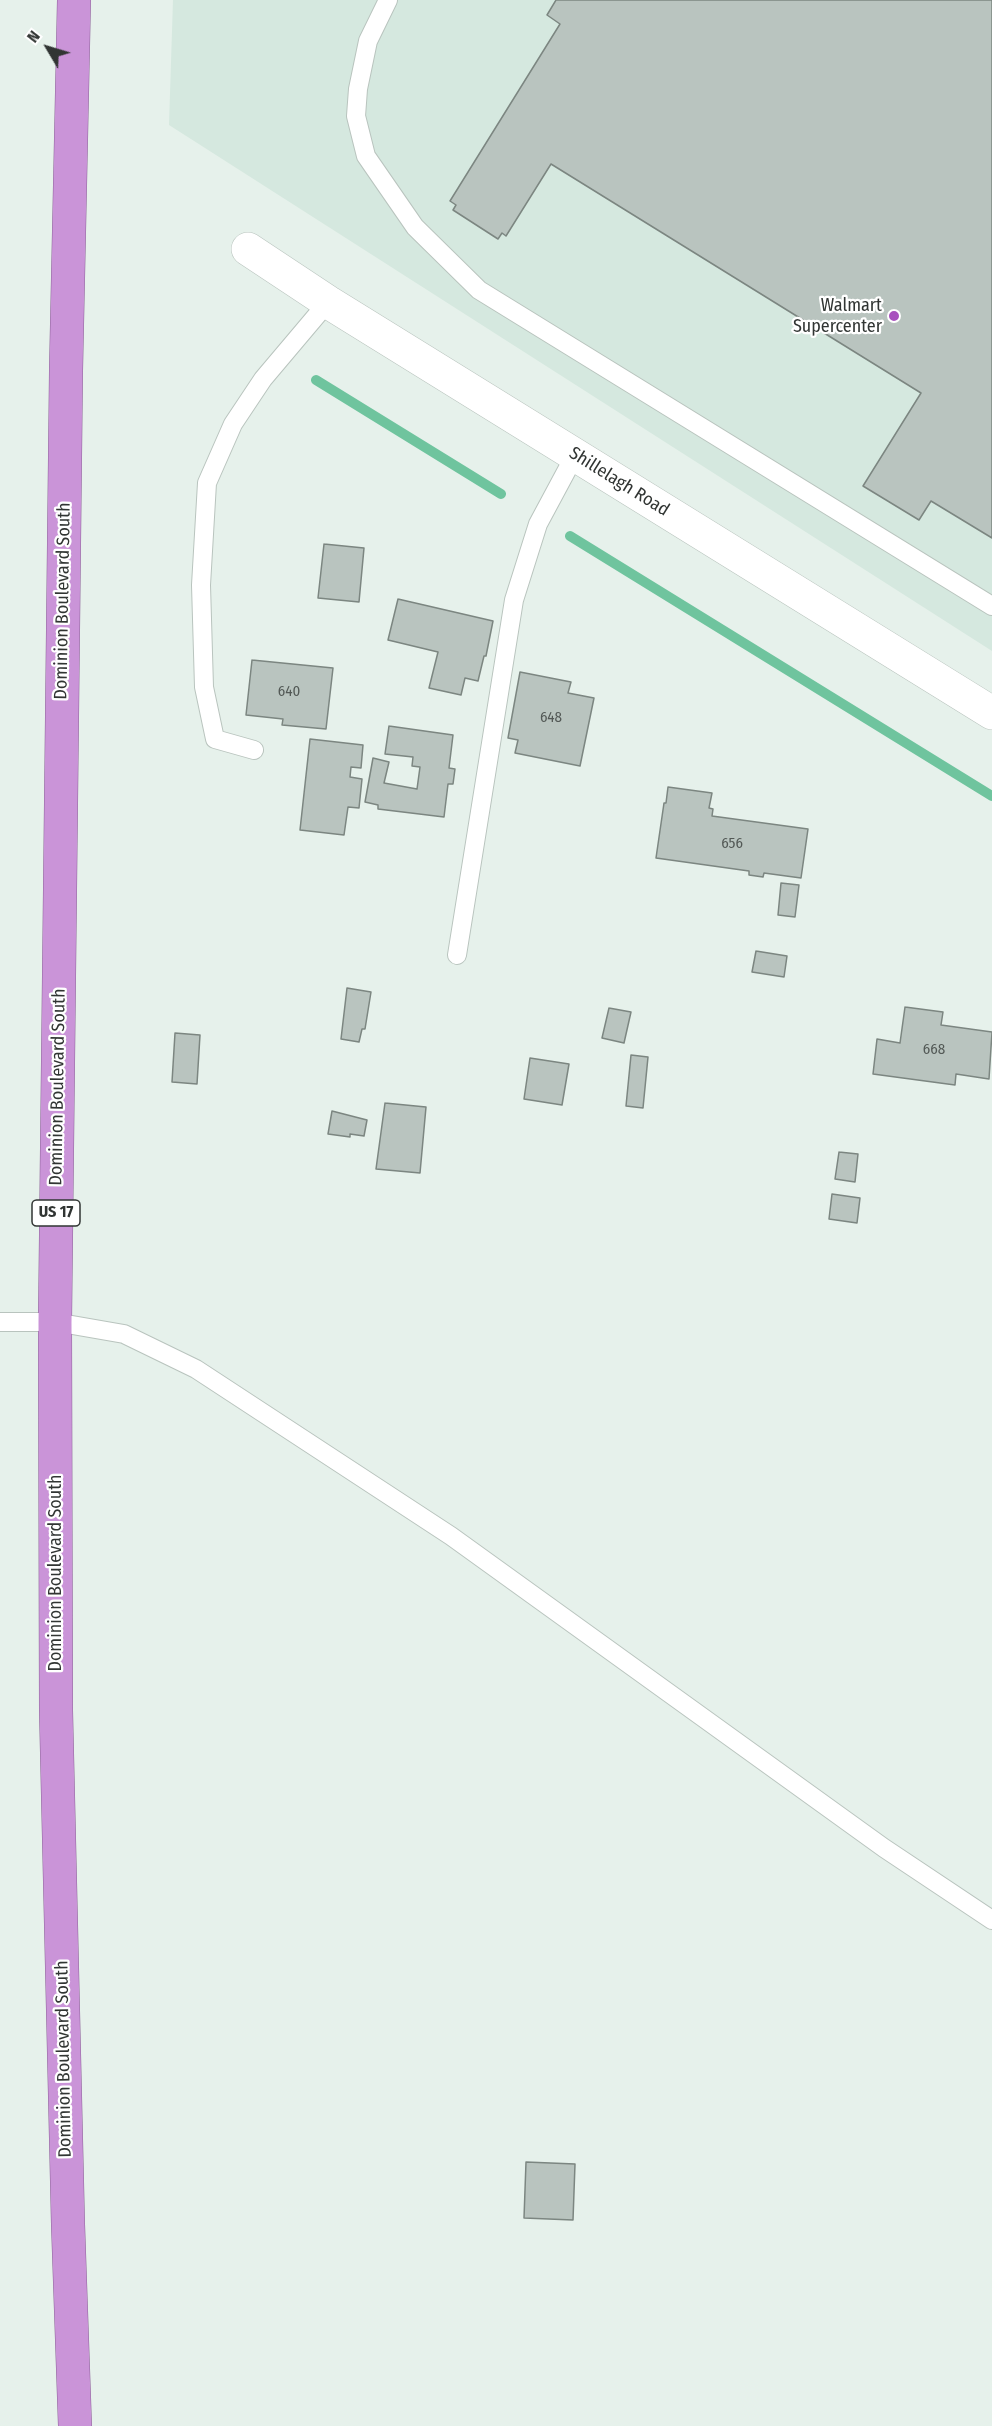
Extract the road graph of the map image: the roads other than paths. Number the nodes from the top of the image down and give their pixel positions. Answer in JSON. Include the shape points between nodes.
{"nodes":[{"id":1,"x":74,"y":0,"type":"edge"},
{"id":2,"x":388,"y":0,"type":"edge"},
{"id":3,"x":248,"y":249,"type":"dead end"},
{"id":4,"x":328,"y":302,"type":"junction"},
{"id":5,"x":575,"y":454,"type":"junction"},
{"id":6,"x":992,"y":606,"type":"edge"},
{"id":7,"x":992,"y":713,"type":"edge"},
{"id":8,"x":254,"y":750,"type":"dead end"},
{"id":9,"x":457,"y":955,"type":"dead end"},
{"id":10,"x":0,"y":1322,"type":"edge"},
{"id":11,"x":55,"y":1322,"type":"junction"},
{"id":12,"x":992,"y":1920,"type":"edge"},
{"id":13,"x":75,"y":2426,"type":"edge"}],
"edges":[{"from":1,"to":11,"type":"highway","name":"Dominion Boulevard South","number":"US 17"},
{"from":2,"to":6,"type":"lane","via":[[368,41],[356,116],[366,156],[415,227],[479,290]]},
{"from":3,"to":4,"type":"street","name":"Shillelagh Road"},
{"from":4,"to":5,"type":"street","name":"Shillelagh Road"},
{"from":4,"to":8,"type":"lane","via":[[263,379],[233,424],[207,483],[201,585],[204,687],[215,740]]},
{"from":5,"to":7,"type":"street","name":"Shillelagh Road"},
{"from":5,"to":9,"type":"lane","via":[[538,524],[514,600]]},
{"from":10,"to":11,"type":"lane"},
{"from":11,"to":12,"type":"lane","via":[[124,1334],[196,1369],[451,1536],[884,1848]]},
{"from":11,"to":13,"type":"highway","name":"Dominion Boulevard South","number":"US 17","via":[[56,1722]]}]}
